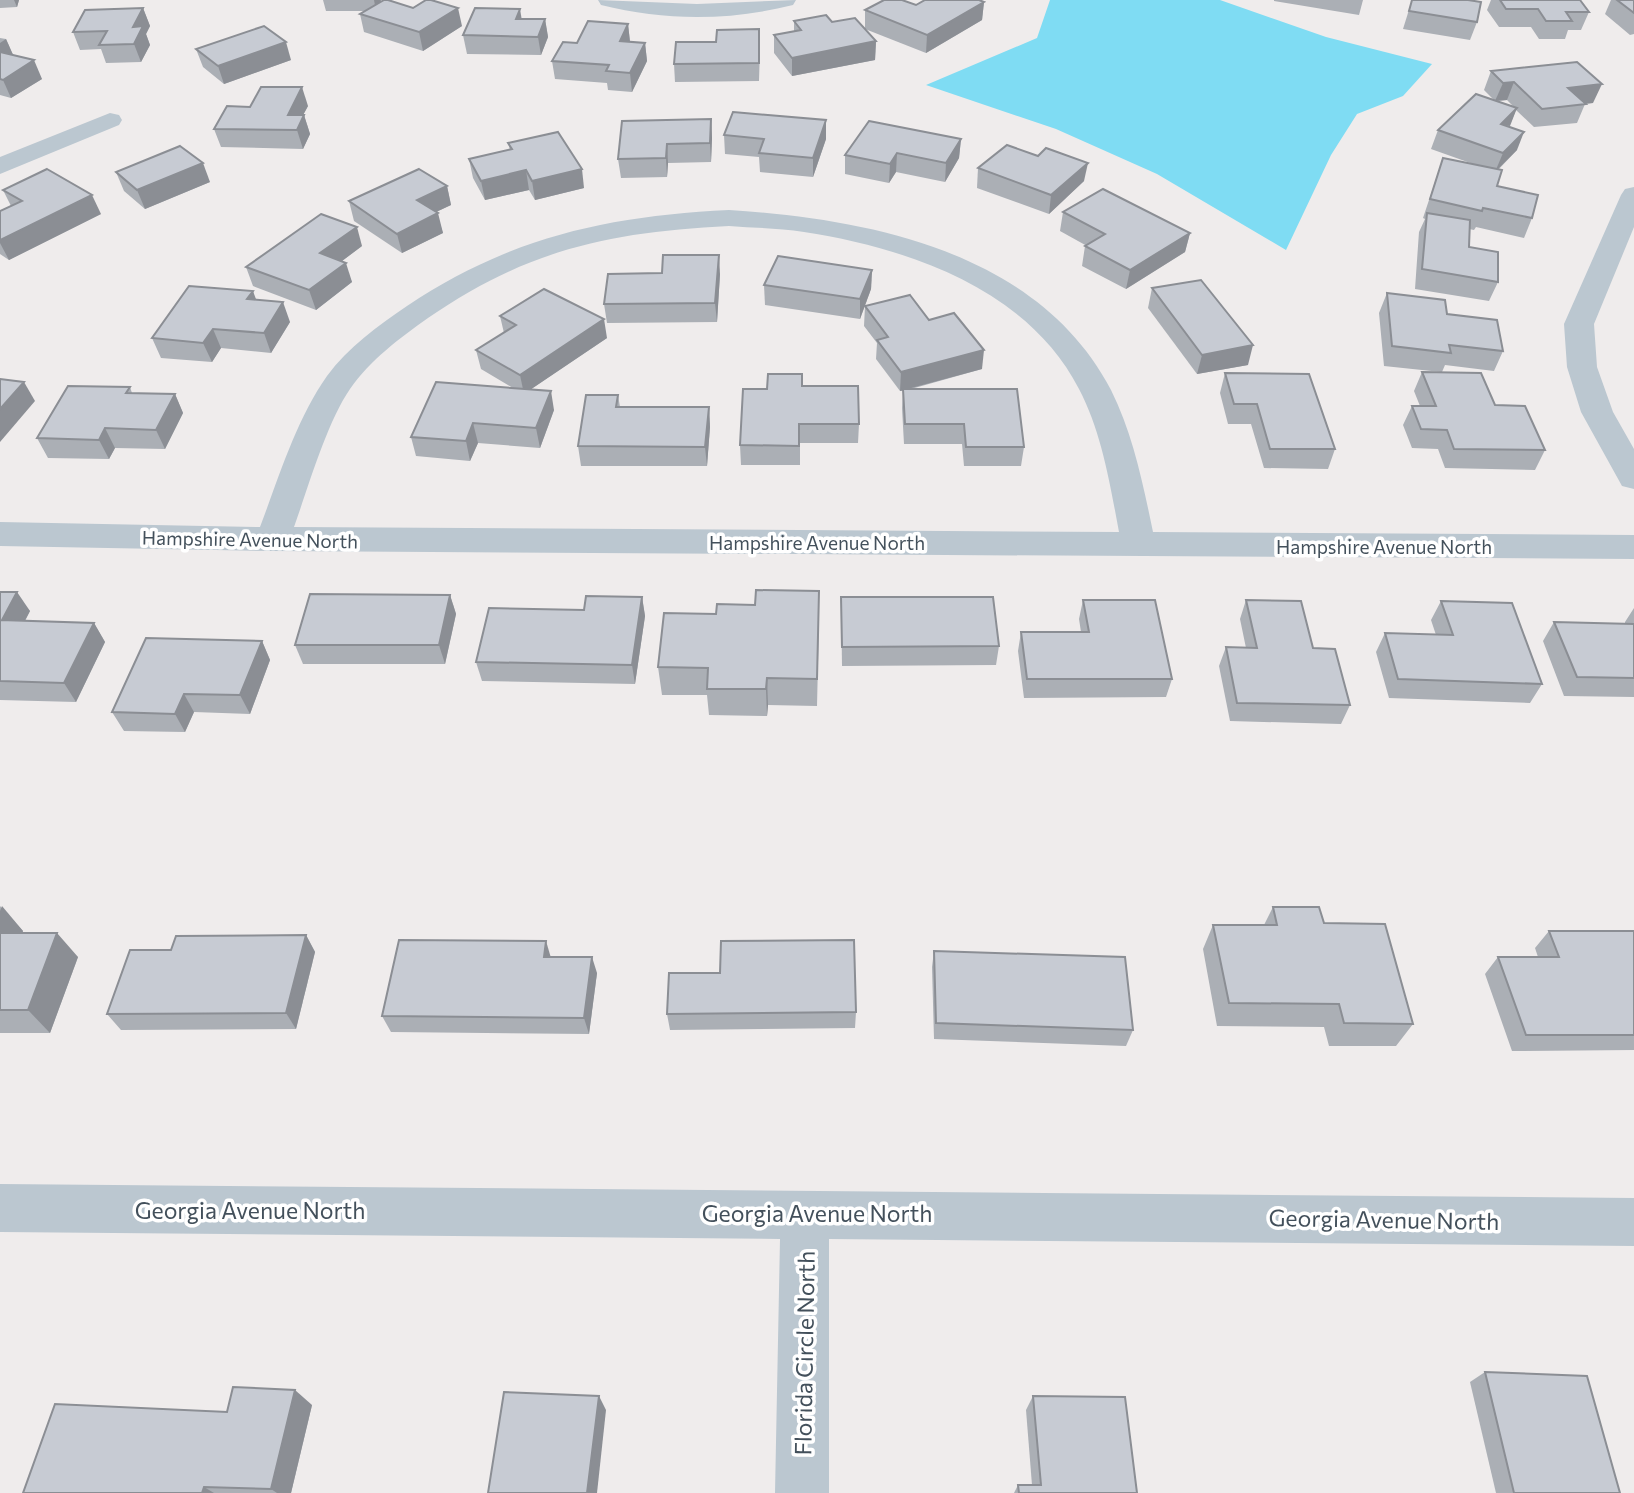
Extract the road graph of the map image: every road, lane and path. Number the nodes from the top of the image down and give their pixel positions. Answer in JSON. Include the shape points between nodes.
{"nodes":[{"id":1,"x":610,"y":0,"type":"edge"},
{"id":2,"x":785,"y":0,"type":"edge"},
{"id":3,"x":110,"y":120,"type":"dead end"},
{"id":4,"x":0,"y":166,"type":"edge"},
{"id":5,"x":1634,"y":195,"type":"edge"},
{"id":6,"x":1634,"y":478,"type":"edge"},
{"id":7,"x":0,"y":534,"type":"edge"},
{"id":8,"x":273,"y":539,"type":"junction"},
{"id":9,"x":1138,"y":544,"type":"junction"},
{"id":10,"x":1634,"y":547,"type":"edge"},
{"id":11,"x":0,"y":1208,"type":"edge"},
{"id":12,"x":805,"y":1213,"type":"junction"},
{"id":13,"x":1634,"y":1222,"type":"edge"},
{"id":14,"x":802,"y":1493,"type":"edge"}],
"edges":[{"from":1,"to":2,"type":"street","via":[[666,11],[715,11]]},
{"from":3,"to":4,"type":"street"},
{"from":5,"to":6,"type":"street","via":[[1578,324],[1582,367],[1597,412]]},
{"from":7,"to":8,"type":"street","name":"Hampshire Avenue North"},
{"from":8,"to":9,"type":"street","name":"Hampshire Avenue North"},
{"from":8,"to":9,"type":"street","via":[[334,389],[376,343],[427,301],[487,268],[552,244],[622,227],[764,219],[834,227],[904,244],[966,269],[1020,301],[1065,344],[1098,391],[1118,443]]},
{"from":9,"to":10,"type":"street","name":"Hampshire Avenue North"},
{"from":11,"to":12,"type":"street","name":"Georgia Avenue North"},
{"from":12,"to":13,"type":"street","name":"Georgia Avenue North"},
{"from":12,"to":14,"type":"street","name":"Florida Circle North"}]}
